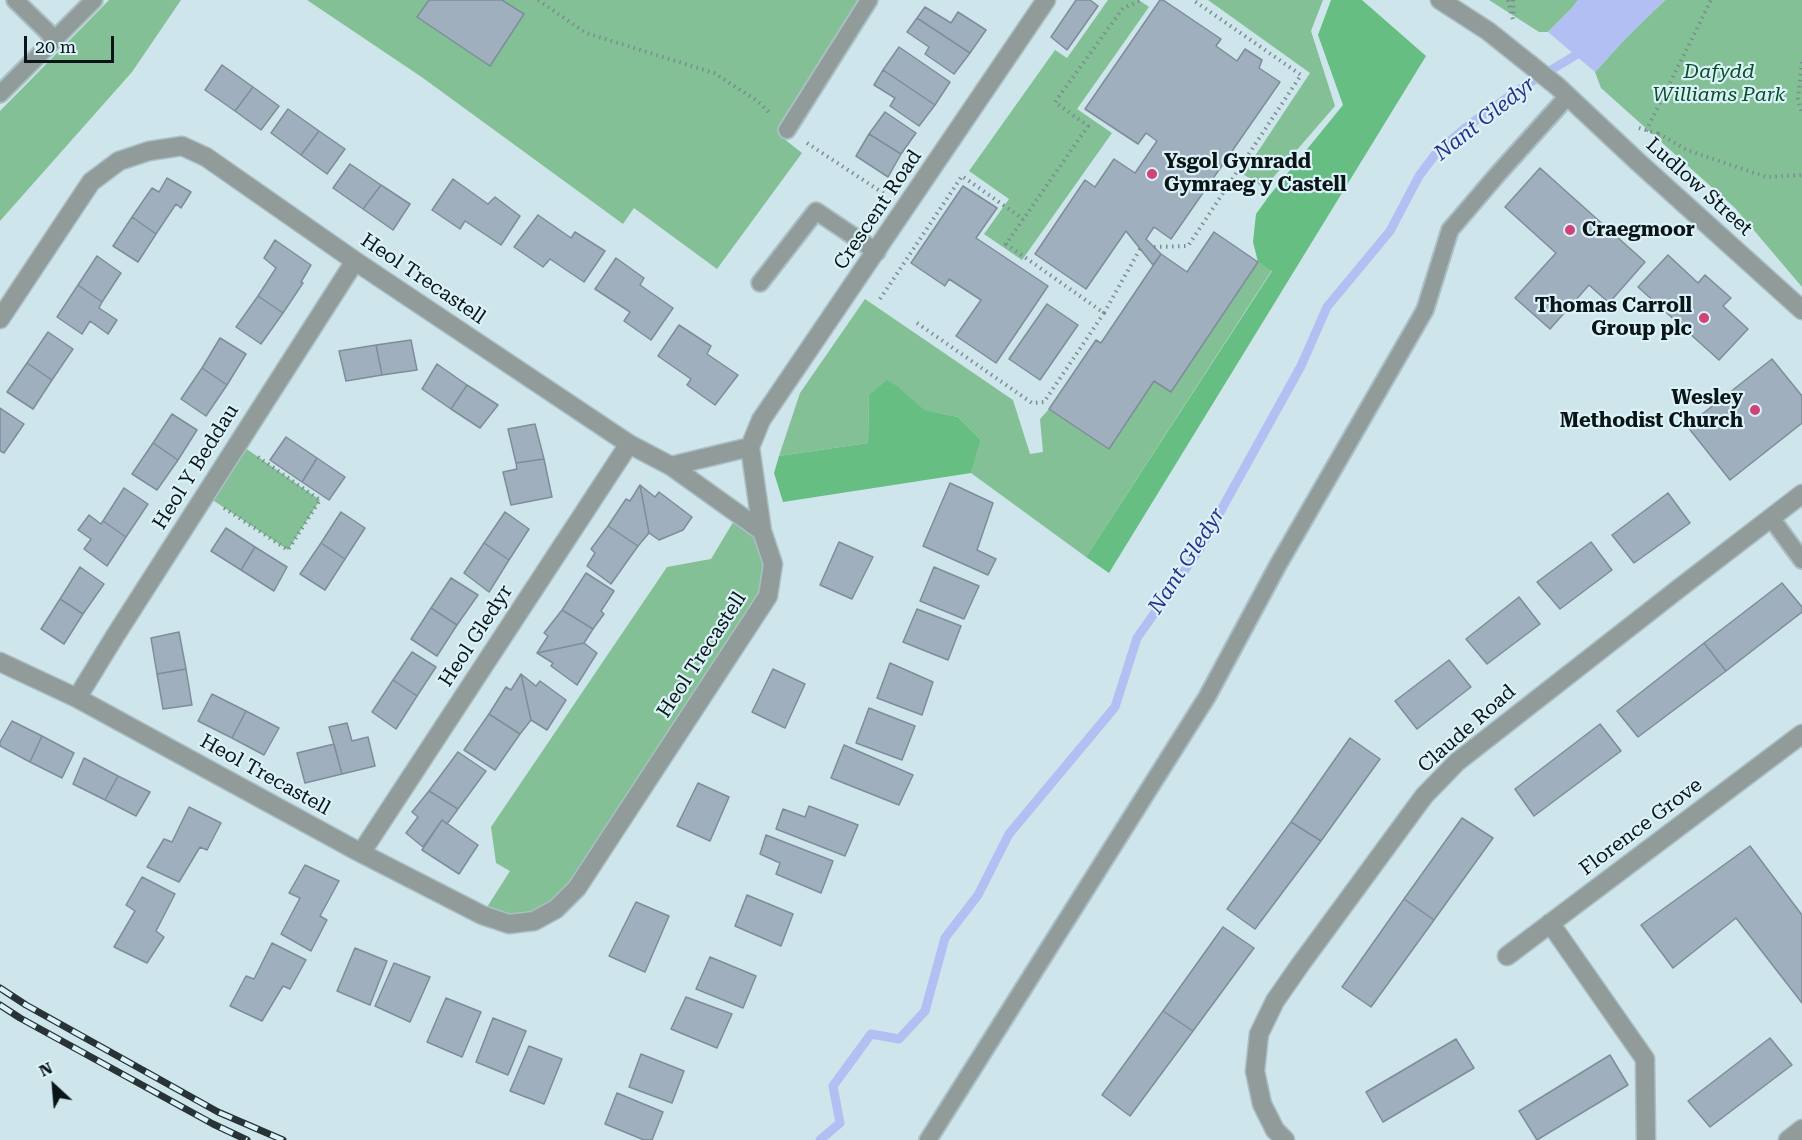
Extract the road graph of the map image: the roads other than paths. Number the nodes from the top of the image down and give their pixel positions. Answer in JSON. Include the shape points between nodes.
{"nodes":[{"id":1,"x":15,"y":0,"type":"edge"},
{"id":2,"x":94,"y":0,"type":"edge"},
{"id":3,"x":868,"y":0,"type":"edge"},
{"id":4,"x":1046,"y":0,"type":"edge"},
{"id":5,"x":1440,"y":0,"type":"edge"},
{"id":6,"x":54,"y":38,"type":"junction"},
{"id":7,"x":1562,"y":91,"type":"junction"},
{"id":8,"x":0,"y":94,"type":"edge"},
{"id":9,"x":787,"y":130,"type":"road end"},
{"id":10,"x":877,"y":252,"type":"junction"},
{"id":11,"x":355,"y":261,"type":"junction"},
{"id":12,"x":760,"y":283,"type":"dead end"},
{"id":13,"x":1802,"y":310,"type":"edge"},
{"id":14,"x":0,"y":319,"type":"edge"},
{"id":15,"x":628,"y":444,"type":"junction"},
{"id":16,"x":750,"y":447,"type":"junction"},
{"id":17,"x":671,"y":466,"type":"junction"},
{"id":18,"x":1802,"y":494,"type":"edge"},
{"id":19,"x":1770,"y":518,"type":"junction"},
{"id":20,"x":762,"y":531,"type":"junction"},
{"id":21,"x":1802,"y":560,"type":"edge"},
{"id":22,"x":0,"y":662,"type":"edge"},
{"id":23,"x":77,"y":698,"type":"junction"},
{"id":24,"x":1802,"y":734,"type":"edge"},
{"id":25,"x":361,"y":853,"type":"junction"},
{"id":26,"x":1550,"y":923,"type":"junction"},
{"id":27,"x":1507,"y":956,"type":"dead end"},
{"id":28,"x":1802,"y":1129,"type":"edge"},
{"id":29,"x":928,"y":1140,"type":"edge"},
{"id":30,"x":1285,"y":1140,"type":"edge"},
{"id":31,"x":1646,"y":1140,"type":"edge"},
{"id":32,"x":1788,"y":1140,"type":"edge"}],
"edges":[{"from":1,"to":6,"type":"lane"},
{"from":2,"to":6,"type":"lane"},
{"from":3,"to":9,"type":"lane"},
{"from":4,"to":10,"type":"street","name":"Crescent Road"},
{"from":5,"to":7,"type":"street","via":[[1488,31]]},
{"from":6,"to":8,"type":"lane"},
{"from":7,"to":13,"type":"street","name":"Ludlow Street"},
{"from":7,"to":29,"type":"lane","via":[[1450,230],[1425,310],[1207,697]]},
{"from":10,"to":12,"type":"lane","via":[[816,211]]},
{"from":10,"to":16,"type":"street","name":"Crescent Road","via":[[761,420]]},
{"from":11,"to":14,"type":"street","name":"Heol Trecastell","via":[[206,157],[182,146],[148,151],[118,161],[91,182]]},
{"from":11,"to":15,"type":"street","name":"Heol Trecastell"},
{"from":11,"to":23,"type":"street","name":"Heol Y Beddau"},
{"from":15,"to":17,"type":"street","name":"Heol Trecastell"},
{"from":15,"to":25,"type":"street","name":"Heol Gledyr"},
{"from":16,"to":17,"type":"street"},
{"from":16,"to":20,"type":"street","name":"Heol Trecastell"},
{"from":17,"to":20,"type":"street","name":"Heol Trecastell"},
{"from":18,"to":19,"type":"street","name":"Claude Road"},
{"from":19,"to":21,"type":"lane"},
{"from":19,"to":30,"type":"street","name":"Claude Road","via":[[1457,762],[1424,796],[1275,1001],[1259,1034],[1256,1071],[1262,1104],[1275,1130]]},
{"from":20,"to":25,"type":"street","name":"Heol Trecastell","via":[[773,564],[768,596],[577,888],[556,909],[534,921],[509,924],[482,915]]},
{"from":22,"to":23,"type":"street","name":"Heol Trecastell"},
{"from":23,"to":25,"type":"street","name":"Heol Trecastell"},
{"from":24,"to":26,"type":"street","name":"Florence Grove"},
{"from":26,"to":27,"type":"street","name":"Florence Grove"},
{"from":26,"to":31,"type":"street","via":[[1645,1059]]},
{"from":28,"to":32,"type":"street"}]}
